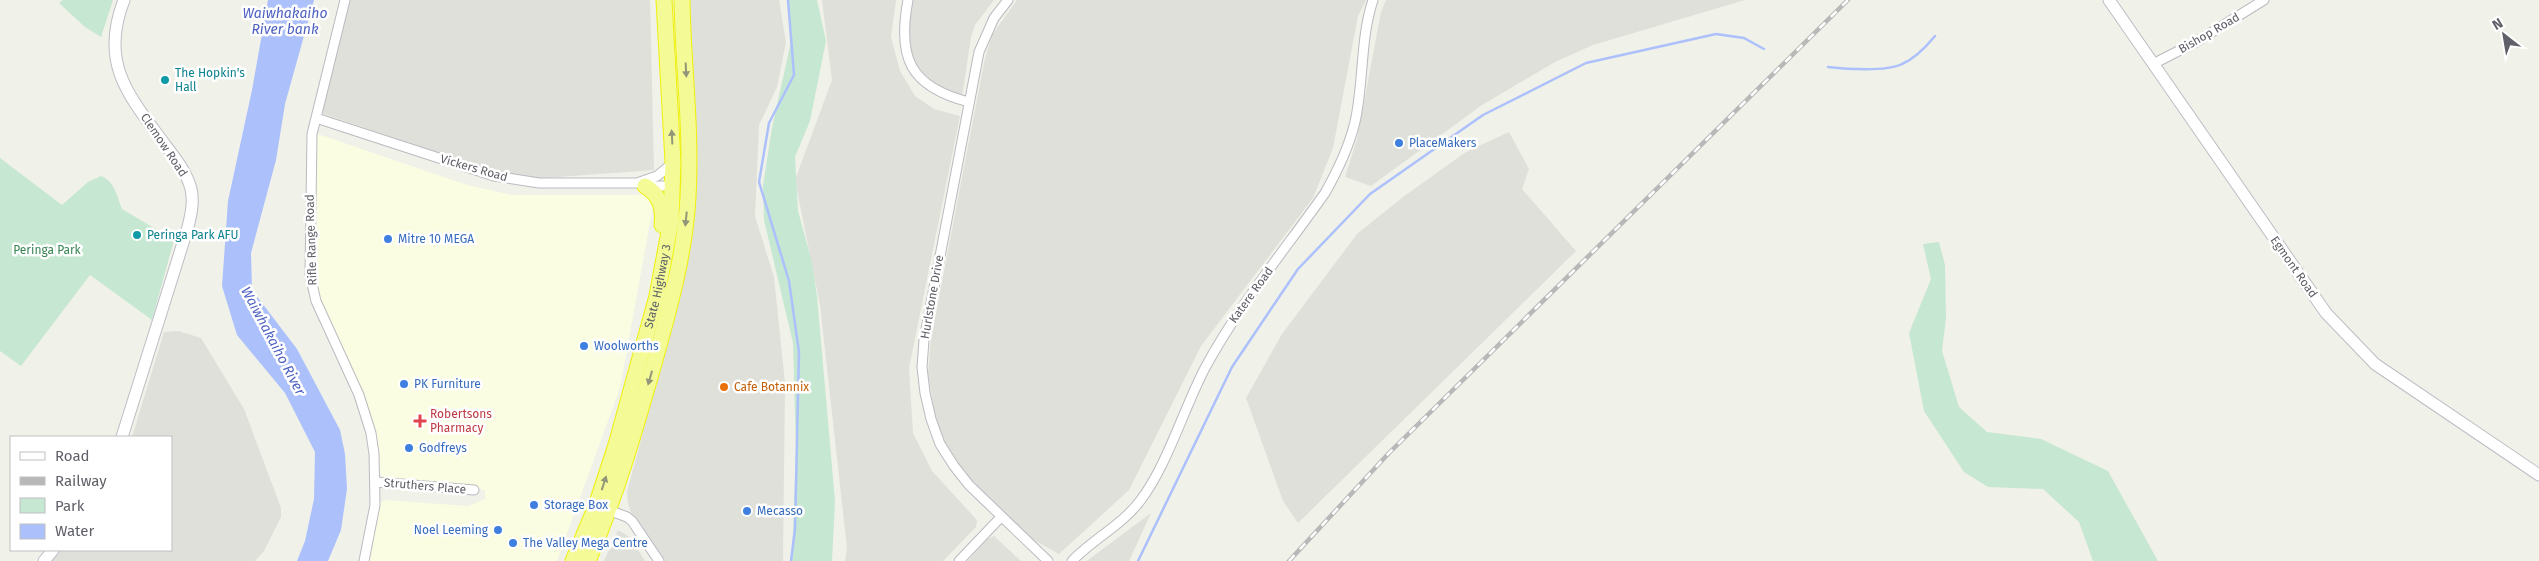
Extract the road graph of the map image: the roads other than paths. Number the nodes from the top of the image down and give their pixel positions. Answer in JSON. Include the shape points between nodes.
{"nodes":[{"id":1,"x":124,"y":0,"type":"edge"},
{"id":2,"x":345,"y":0,"type":"edge"},
{"id":3,"x":664,"y":0,"type":"edge"},
{"id":4,"x":682,"y":0,"type":"edge"},
{"id":5,"x":908,"y":0,"type":"edge"},
{"id":6,"x":1008,"y":0,"type":"edge"},
{"id":7,"x":1373,"y":0,"type":"edge"},
{"id":8,"x":2109,"y":0,"type":"edge"},
{"id":9,"x":2264,"y":0,"type":"edge"},
{"id":10,"x":2153,"y":64,"type":"junction"},
{"id":11,"x":969,"y":102,"type":"junction"},
{"id":12,"x":316,"y":118,"type":"junction"},
{"id":13,"x":673,"y":162,"type":"junction"},
{"id":14,"x":690,"y":171,"type":"junction"},
{"id":15,"x":674,"y":182,"type":"junction"},
{"id":16,"x":641,"y":184,"type":"junction"},
{"id":17,"x":659,"y":284,"type":"junction"},
{"id":18,"x":122,"y":436,"type":"edge"},
{"id":19,"x":2539,"y":475,"type":"edge"},
{"id":20,"x":376,"y":482,"type":"junction"},
{"id":21,"x":474,"y":490,"type":"dead end"},
{"id":22,"x":603,"y":508,"type":"junction"},
{"id":23,"x":1001,"y":517,"type":"junction"},
{"id":24,"x":52,"y":551,"type":"edge"},
{"id":25,"x":44,"y":561,"type":"edge"},
{"id":26,"x":364,"y":561,"type":"edge"},
{"id":27,"x":572,"y":561,"type":"edge"},
{"id":28,"x":588,"y":561,"type":"edge"},
{"id":29,"x":659,"y":561,"type":"edge"},
{"id":30,"x":959,"y":561,"type":"edge"},
{"id":31,"x":1048,"y":561,"type":"edge"},
{"id":32,"x":1072,"y":561,"type":"edge"}],
"edges":[{"from":1,"to":18,"type":"main road","name":"Clemow Road","via":[[113,40],[120,75],[134,101],[180,165],[191,188],[192,202],[188,227]]},
{"from":2,"to":12,"type":"street","name":"Rifle Range Road"},
{"from":13,"to":3,"type":"highway","name":"State Highway 3","one_way":true},
{"from":4,"to":14,"type":"highway","name":"State Highway 3","one_way":true},
{"from":5,"to":11,"type":"street","via":[[903,44],[914,71],[935,91]]},
{"from":6,"to":11,"type":"street","name":"Hurlstone Drive","via":[[985,34]]},
{"from":7,"to":32,"type":"street","name":"Katere Road","via":[[1355,121],[1338,170],[1315,207],[1230,323],[1200,377],[1141,500]]},
{"from":8,"to":10,"type":"main road","name":"Egmont Road"},
{"from":9,"to":10,"type":"street","name":"Bishop Road"},
{"from":10,"to":19,"type":"main road","name":"Egmont Road","via":[[2326,313],[2346,335],[2406,387]]},
{"from":11,"to":23,"type":"street","name":"Hurlstone Drive","via":[[928,313],[922,367],[930,419],[940,444],[969,485]]},
{"from":12,"to":16,"type":"street","name":"Vickers Road","via":[[500,178],[539,184]]},
{"from":12,"to":20,"type":"street","name":"Rifle Range Road","via":[[310,155],[312,289],[365,412]]},
{"from":13,"to":15,"type":"highway","name":"State Highway 3"},
{"from":13,"to":16,"type":"street","name":"Vickers Road"},
{"from":14,"to":15,"type":"street","name":"Vickers Road"},
{"from":14,"to":22,"type":"highway","name":"State Highway 3","one_way":true,"via":[[684,238],[669,310]]},
{"from":15,"to":16,"type":"street","name":"Vickers Road","via":[[666,186]]},
{"from":15,"to":17,"type":"highway","name":"State Highway 3","via":[[671,221]]},
{"from":16,"to":17,"type":"highway","via":[[657,196],[663,209]]},
{"from":22,"to":17,"type":"highway","name":"State Highway 3","one_way":true,"via":[[616,445]]},
{"from":20,"to":21,"type":"street","name":"Struthers Place"},
{"from":20,"to":26,"type":"street","name":"Rifle Range Road"},
{"from":22,"to":27,"type":"highway","name":"State Highway 3"},
{"from":22,"to":28,"type":"highway","name":"State Highway 3"},
{"from":22,"to":29,"type":"street","via":[[632,521]]},
{"from":23,"to":30,"type":"street"},
{"from":23,"to":31,"type":"street","name":"Hurlstone Drive"},
{"from":24,"to":25,"type":"main road"}]}
